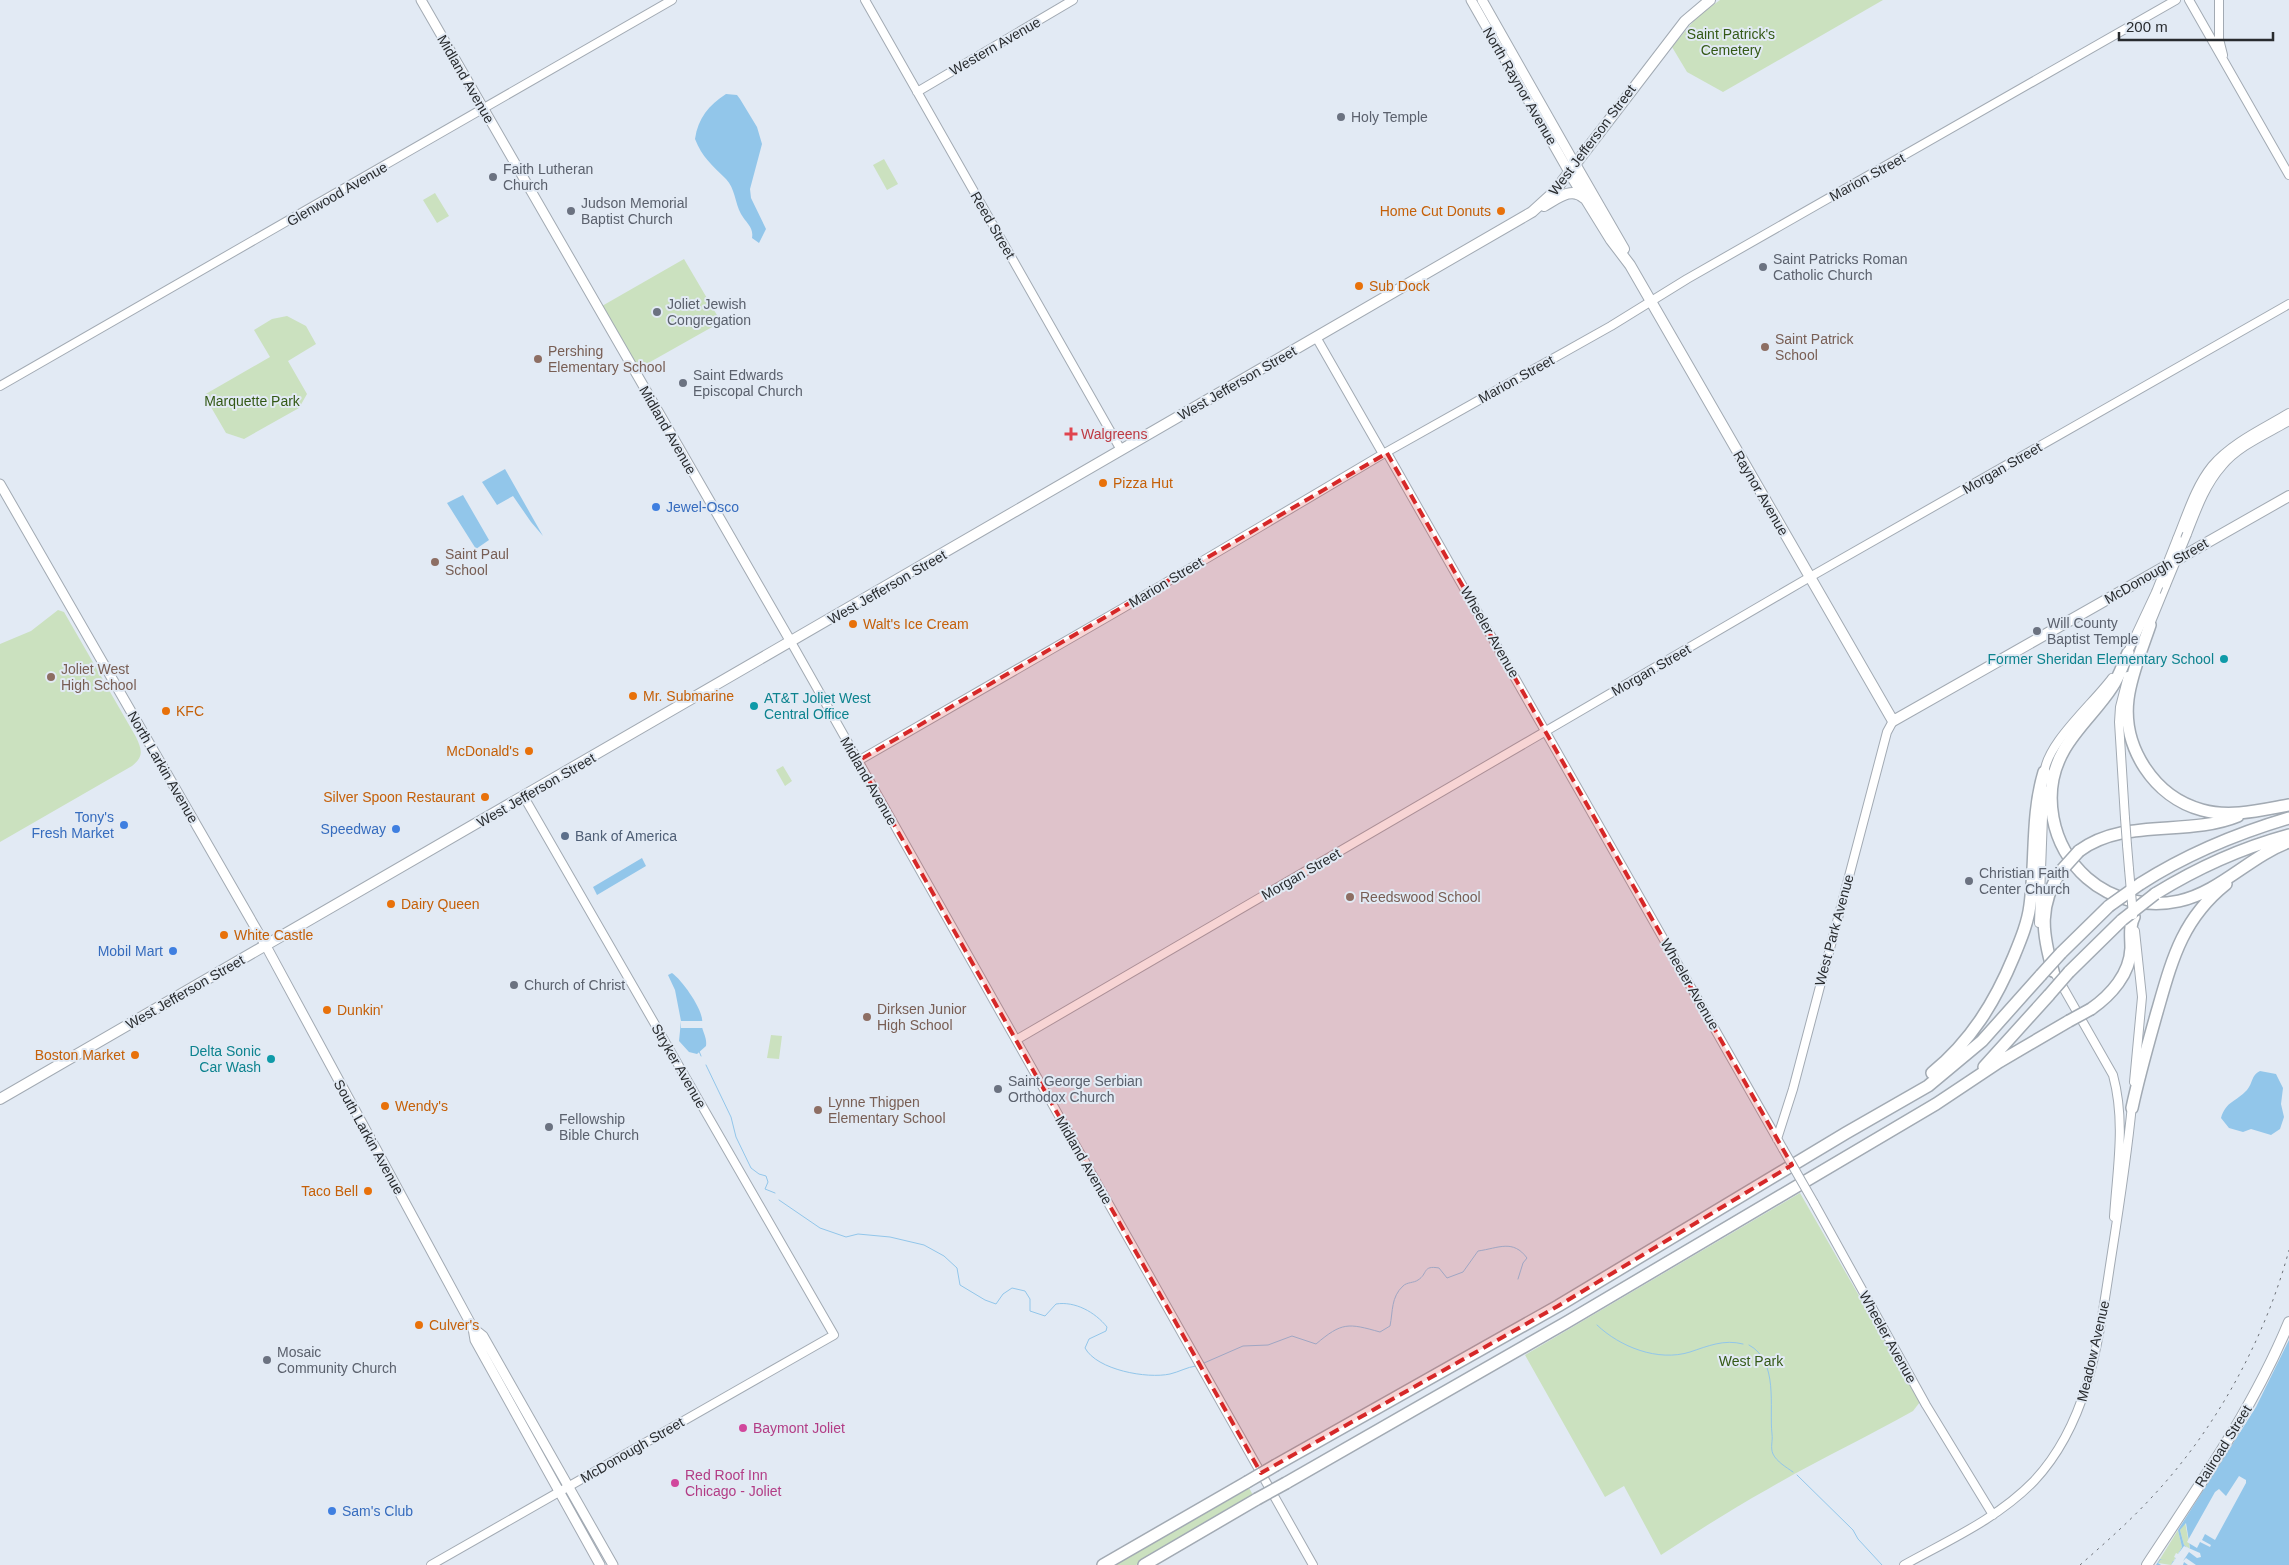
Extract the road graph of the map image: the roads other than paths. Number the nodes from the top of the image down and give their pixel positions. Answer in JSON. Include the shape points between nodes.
{"nodes":[{"id":1,"x":421,"y":0,"type":"edge"},
{"id":2,"x":672,"y":0,"type":"edge"},
{"id":3,"x":865,"y":0,"type":"edge"},
{"id":4,"x":1073,"y":0,"type":"edge"},
{"id":5,"x":1471,"y":0,"type":"edge"},
{"id":6,"x":1482,"y":0,"type":"edge"},
{"id":7,"x":1710,"y":0,"type":"edge"},
{"id":8,"x":2176,"y":0,"type":"edge"},
{"id":9,"x":2189,"y":0,"type":"edge"},
{"id":10,"x":2219,"y":0,"type":"edge"},
{"id":11,"x":2225,"y":64,"type":"junction"},
{"id":12,"x":917,"y":92,"type":"junction"},
{"id":13,"x":484,"y":109,"type":"junction"},
{"id":14,"x":1572,"y":168,"type":"junction"},
{"id":15,"x":2289,"y":175,"type":"edge"},
{"id":16,"x":1584,"y":198,"type":"junction"},
{"id":17,"x":1532,"y":212,"type":"junction"},
{"id":18,"x":1630,"y":265,"type":"junction"},
{"id":19,"x":1651,"y":301,"type":"junction"},
{"id":20,"x":2289,"y":304,"type":"edge"},
{"id":21,"x":1316,"y":337,"type":"junction"},
{"id":22,"x":0,"y":386,"type":"edge"},
{"id":23,"x":2289,"y":408,"type":"edge"},
{"id":24,"x":2289,"y":413,"type":"edge"},
{"id":25,"x":2289,"y":422,"type":"edge"},
{"id":26,"x":2241,"y":442,"type":"junction"},
{"id":27,"x":1121,"y":450,"type":"junction"},
{"id":28,"x":1385,"y":454,"type":"junction"},
{"id":29,"x":0,"y":484,"type":"edge"},
{"id":30,"x":2289,"y":496,"type":"edge"},
{"id":31,"x":1810,"y":577,"type":"junction"},
{"id":32,"x":2150,"y":625,"type":"junction"},
{"id":33,"x":790,"y":642,"type":"junction"},
{"id":34,"x":2128,"y":652,"type":"junction"},
{"id":35,"x":1892,"y":721,"type":"junction"},
{"id":36,"x":1546,"y":731,"type":"junction"},
{"id":37,"x":858,"y":761,"type":"junction"},
{"id":38,"x":2044,"y":772,"type":"junction"},
{"id":39,"x":524,"y":797,"type":"junction"},
{"id":40,"x":2289,"y":805,"type":"edge"},
{"id":41,"x":2249,"y":812,"type":"junction"},
{"id":42,"x":2289,"y":818,"type":"edge"},
{"id":43,"x":2289,"y":835,"type":"edge"},
{"id":44,"x":2289,"y":842,"type":"edge"},
{"id":45,"x":2262,"y":855,"type":"junction"},
{"id":46,"x":2128,"y":918,"type":"junction"},
{"id":47,"x":266,"y":946,"type":"junction"},
{"id":48,"x":2053,"y":971,"type":"junction"},
{"id":49,"x":1016,"y":1040,"type":"junction"},
{"id":50,"x":1971,"y":1080,"type":"junction"},
{"id":51,"x":0,"y":1099,"type":"edge"},
{"id":52,"x":2132,"y":1108,"type":"junction"},
{"id":53,"x":1846,"y":1133,"type":"junction"},
{"id":54,"x":1777,"y":1139,"type":"junction"},
{"id":55,"x":2110,"y":1261,"type":"junction"},
{"id":56,"x":2289,"y":1322,"type":"edge"},
{"id":57,"x":473,"y":1328,"type":"junction"},
{"id":58,"x":834,"y":1335,"type":"joint"},
{"id":59,"x":569,"y":1486,"type":"junction"},
{"id":60,"x":559,"y":1492,"type":"junction"},
{"id":61,"x":1994,"y":1515,"type":"junction"},
{"id":62,"x":431,"y":1565,"type":"edge"},
{"id":63,"x":600,"y":1565,"type":"edge"},
{"id":64,"x":613,"y":1565,"type":"edge"},
{"id":65,"x":1103,"y":1565,"type":"edge"},
{"id":66,"x":1144,"y":1565,"type":"edge"},
{"id":67,"x":1314,"y":1565,"type":"edge"},
{"id":68,"x":1904,"y":1565,"type":"edge"},
{"id":69,"x":2147,"y":1565,"type":"edge"}],
"edges":[{"from":1,"to":13,"type":"main road","name":"Midland Avenue"},
{"from":2,"to":13,"type":"street","name":"Glenwood Avenue"},
{"from":3,"to":12,"type":"street","name":"Reed Street"},
{"from":4,"to":12,"type":"street","name":"Western Avenue"},
{"from":5,"to":14,"type":"main road","name":"North Raynor Avenue"},
{"from":6,"to":14,"type":"main road","name":"North Raynor Avenue"},
{"from":7,"to":14,"type":"main road","name":"West Jefferson Street","via":[[1694,12],[1665,44]]},
{"from":8,"to":19,"type":"street","name":"Marion Street"},
{"from":9,"to":11,"type":"street"},
{"from":10,"to":11,"type":"street","via":[[2219,39]]},
{"from":11,"to":15,"type":"street"},
{"from":12,"to":27,"type":"street","name":"Reed Street"},
{"from":13,"to":22,"type":"street","name":"Glenwood Avenue"},
{"from":13,"to":33,"type":"main road","name":"Midland Avenue"},
{"from":14,"to":16,"type":"main road","name":"Raynor Avenue"},
{"from":14,"to":17,"type":"main road","name":"West Jefferson Street"},
{"from":14,"to":18,"type":"main road","name":"Raynor Avenue","via":[[1624,248]]},
{"from":16,"to":17,"type":"main road","via":[[1578,192],[1572,192]]},
{"from":16,"to":18,"type":"main road","name":"Raynor Avenue"},
{"from":17,"to":21,"type":"main road","name":"West Jefferson Street"},
{"from":18,"to":19,"type":"main road","name":"Raynor Avenue"},
{"from":19,"to":28,"type":"street","name":"Marion Street"},
{"from":19,"to":31,"type":"main road","name":"Raynor Avenue"},
{"from":20,"to":31,"type":"street","name":"Morgan Street"},
{"from":21,"to":27,"type":"main road","name":"West Jefferson Street"},
{"from":21,"to":28,"type":"street","name":"Wheeler Avenue"},
{"from":23,"to":26,"type":"street"},
{"from":24,"to":26,"type":"street"},
{"from":25,"to":32,"type":"street","bridge":true,"via":[[2235,454],[2212,478]]},
{"from":26,"to":34,"type":"street","bridge":true,"via":[[2213,465],[2202,481]]},
{"from":27,"to":33,"type":"main road","name":"West Jefferson Street"},
{"from":28,"to":36,"type":"street","name":"Wheeler Avenue"},
{"from":28,"to":37,"type":"street","name":"Marion Street"},
{"from":29,"to":47,"type":"main road","name":"North Larkin Avenue"},
{"from":30,"to":35,"type":"main road","name":"McDonough Street"},
{"from":31,"to":35,"type":"main road","name":"Raynor Avenue"},
{"from":31,"to":36,"type":"street","name":"Morgan Street"},
{"from":32,"to":41,"type":"highway","via":[[2133,675],[2127,713],[2134,748],[2158,784],[2175,799],[2201,810]]},
{"from":32,"to":46,"type":"street","bridge":true,"via":[[2134,658],[2120,707]]},
{"from":33,"to":37,"type":"street","name":"Midland Avenue"},
{"from":33,"to":39,"type":"main road","name":"West Jefferson Street"},
{"from":34,"to":38,"type":"street","via":[[2107,685],[2061,737]]},
{"from":34,"to":45,"type":"highway","via":[[2112,688],[2068,743],[2053,778],[2053,822],[2064,851],[2081,873],[2098,887],[2133,902],[2157,904],[2197,895]]},
{"from":35,"to":54,"type":"street","name":"West Park Avenue"},
{"from":36,"to":49,"type":"street","name":"Morgan Street"},
{"from":36,"to":54,"type":"street","name":"Wheeler Avenue"},
{"from":37,"to":49,"type":"street","name":"Midland Avenue"},
{"from":38,"to":48,"type":"street","via":[[2040,928]]},
{"from":38,"to":53,"type":"highway","via":[[2036,808],[2030,906],[2022,936],[1999,993],[1966,1040],[1941,1065],[1914,1088]]},
{"from":39,"to":47,"type":"main road","name":"West Jefferson Street"},
{"from":39,"to":58,"type":"street","name":"Stryker Avenue"},
{"from":40,"to":41,"type":"highway"},
{"from":41,"to":48,"type":"highway","bridge":true,"via":[[2221,822],[2110,835],[2079,852],[2060,870],[2043,918]]},
{"from":42,"to":53,"type":"highway","bridge":true,"via":[[2227,838],[2162,870],[2109,906],[2040,975],[1982,1041],[1928,1086]]},
{"from":43,"to":46,"type":"highway","bridge":true,"via":[[2235,852],[2176,880]]},
{"from":44,"to":45,"type":"highway"},
{"from":45,"to":52,"type":"highway","via":[[2202,906],[2181,938],[2141,1065]]},
{"from":46,"to":50,"type":"highway","bridge":true,"via":[[2069,972]]},
{"from":46,"to":50,"type":"highway","bridge":true,"via":[[2131,922],[2130,951],[2126,969],[2112,991],[2091,1009]]},
{"from":46,"to":52,"type":"street","via":[[2141,973],[2142,997]]},
{"from":47,"to":51,"type":"main road","name":"West Jefferson Street"},
{"from":47,"to":57,"type":"main road","name":"South Larkin Avenue"},
{"from":48,"to":55,"type":"street","via":[[2113,1076],[2118,1094],[2120,1150]]},
{"from":49,"to":67,"type":"street","name":"Midland Avenue"},
{"from":50,"to":66,"type":"highway","bridge":true,"via":[[1936,1104],[1567,1322]]},
{"from":52,"to":55,"type":"street"},
{"from":53,"to":65,"type":"highway","bridge":true,"via":[[1558,1306]]},
{"from":54,"to":61,"type":"street","name":"Wheeler Avenue","bridge":true,"via":[[1926,1405]]},
{"from":55,"to":61,"type":"street","name":"Meadow Avenue","via":[[2090,1377],[2069,1432],[2034,1481]]},
{"from":56,"to":69,"type":"main road","name":"Railroad Street","via":[[2244,1415]]},
{"from":57,"to":59,"type":"main road","name":"South Larkin Avenue","via":[[483,1336]]},
{"from":57,"to":60,"type":"main road","name":"South Larkin Avenue","via":[[475,1340]]},
{"from":58,"to":59,"type":"street","name":"McDonough Street"},
{"from":59,"to":60,"type":"street","name":"McDonough Street"},
{"from":59,"to":64,"type":"main road","name":"South Larkin Avenue"},
{"from":60,"to":62,"type":"street","name":"McDonough Street"},
{"from":60,"to":63,"type":"main road","name":"South Larkin Avenue"},
{"from":61,"to":68,"type":"street","name":"Meadow Avenue"}]}
